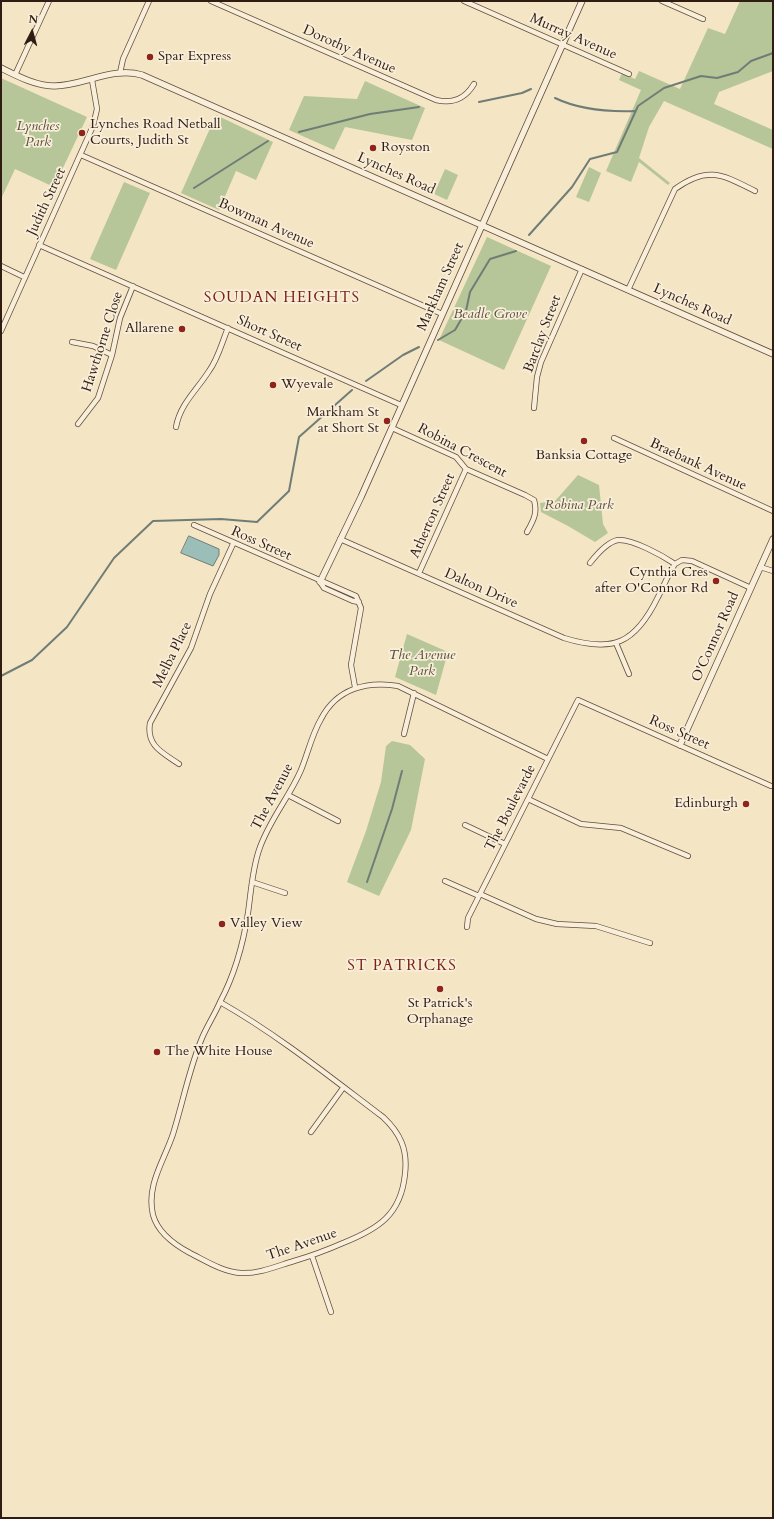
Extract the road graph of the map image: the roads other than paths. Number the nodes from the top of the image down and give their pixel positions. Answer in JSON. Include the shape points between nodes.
{"nodes":[{"id":1,"x":49,"y":1,"type":"edge"},
{"id":2,"x":149,"y":1,"type":"edge"},
{"id":3,"x":211,"y":1,"type":"edge"},
{"id":4,"x":464,"y":1,"type":"edge"},
{"id":5,"x":582,"y":1,"type":"edge"},
{"id":6,"x":662,"y":1,"type":"edge"},
{"id":7,"x":703,"y":19,"type":"dead end"},
{"id":8,"x":562,"y":44,"type":"junction"},
{"id":9,"x":1,"y":68,"type":"edge"},
{"id":10,"x":120,"y":73,"type":"junction"},
{"id":11,"x":629,"y":74,"type":"dead end"},
{"id":12,"x":15,"y":75,"type":"junction"},
{"id":13,"x":92,"y":80,"type":"junction"},
{"id":14,"x":474,"y":84,"type":"dead end"},
{"id":15,"x":81,"y":155,"type":"junction"},
{"id":16,"x":756,"y":191,"type":"dead end"},
{"id":17,"x":482,"y":225,"type":"junction"},
{"id":18,"x":39,"y":245,"type":"junction"},
{"id":19,"x":1,"y":266,"type":"edge"},
{"id":20,"x":582,"y":269,"type":"junction"},
{"id":21,"x":24,"y":277,"type":"junction"},
{"id":22,"x":133,"y":286,"type":"junction"},
{"id":23,"x":628,"y":290,"type":"junction"},
{"id":24,"x":442,"y":314,"type":"junction"},
{"id":25,"x":228,"y":328,"type":"junction"},
{"id":26,"x":1,"y":331,"type":"edge"},
{"id":27,"x":72,"y":342,"type":"dead end"},
{"id":28,"x":773,"y":354,"type":"edge"},
{"id":29,"x":112,"y":355,"type":"junction"},
{"id":30,"x":401,"y":405,"type":"junction"},
{"id":31,"x":534,"y":408,"type":"dead end"},
{"id":32,"x":78,"y":424,"type":"dead end"},
{"id":33,"x":176,"y":427,"type":"dead end"},
{"id":34,"x":392,"y":428,"type":"junction"},
{"id":35,"x":614,"y":438,"type":"dead end"},
{"id":36,"x":466,"y":469,"type":"junction"},
{"id":37,"x":773,"y":511,"type":"edge"},
{"id":38,"x":194,"y":526,"type":"dead end"},
{"id":39,"x":527,"y":532,"type":"dead end"},
{"id":40,"x":340,"y":539,"type":"junction"},
{"id":41,"x":773,"y":539,"type":"edge"},
{"id":42,"x":233,"y":544,"type":"junction"},
{"id":43,"x":590,"y":563,"type":"dead end"},
{"id":44,"x":675,"y":564,"type":"junction"},
{"id":45,"x":760,"y":567,"type":"junction"},
{"id":46,"x":773,"y":571,"type":"edge"},
{"id":47,"x":419,"y":573,"type":"junction"},
{"id":48,"x":320,"y":582,"type":"junction"},
{"id":49,"x":751,"y":588,"type":"junction"},
{"id":50,"x":616,"y":643,"type":"junction"},
{"id":51,"x":629,"y":674,"type":"dead end"},
{"id":52,"x":355,"y":687,"type":"junction"},
{"id":53,"x":414,"y":693,"type":"junction"},
{"id":54,"x":578,"y":700,"type":"joint"},
{"id":55,"x":404,"y":734,"type":"dead end"},
{"id":56,"x":680,"y":745,"type":"junction"},
{"id":57,"x":548,"y":759,"type":"junction"},
{"id":58,"x":179,"y":764,"type":"dead end"},
{"id":59,"x":771,"y":786,"type":"dead end"},
{"id":60,"x":288,"y":795,"type":"junction"},
{"id":61,"x":528,"y":800,"type":"junction"},
{"id":62,"x":338,"y":821,"type":"dead end"},
{"id":63,"x":464,"y":825,"type":"dead end"},
{"id":64,"x":505,"y":844,"type":"junction"},
{"id":65,"x":688,"y":856,"type":"dead end"},
{"id":66,"x":445,"y":881,"type":"dead end"},
{"id":67,"x":252,"y":882,"type":"junction"},
{"id":68,"x":285,"y":893,"type":"dead end"},
{"id":69,"x":480,"y":895,"type":"junction"},
{"id":70,"x":467,"y":926,"type":"dead end"},
{"id":71,"x":650,"y":943,"type":"dead end"},
{"id":72,"x":220,"y":1002,"type":"junction"},
{"id":73,"x":343,"y":1088,"type":"junction"},
{"id":74,"x":311,"y":1132,"type":"dead end"},
{"id":75,"x":312,"y":1256,"type":"junction"},
{"id":76,"x":331,"y":1312,"type":"dead end"}],
"edges":[{"from":1,"to":12,"type":"street"},
{"from":2,"to":10,"type":"street","via":[[123,59]]},
{"from":3,"to":14,"type":"street","name":"Dorothy Avenue","via":[[436,100],[447,102],[460,98],[468,94]]},
{"from":4,"to":8,"type":"street","name":"Murray Avenue"},
{"from":5,"to":8,"type":"street","name":"Markham Street"},
{"from":6,"to":7,"type":"street"},
{"from":8,"to":11,"type":"street","name":"Murray Avenue"},
{"from":8,"to":17,"type":"street","name":"Markham Street"},
{"from":9,"to":12,"type":"street","name":"Lynches Road"},
{"from":10,"to":13,"type":"street","name":"Lynches Road"},
{"from":10,"to":17,"type":"street","name":"Lynches Road","via":[[142,76]]},
{"from":12,"to":13,"type":"street","name":"Lynches Road","via":[[41,85],[53,86]]},
{"from":13,"to":15,"type":"street","name":"Judith Street","via":[[97,109]]},
{"from":15,"to":18,"type":"street","name":"Judith Street"},
{"from":15,"to":24,"type":"street","name":"Bowman Avenue"},
{"from":16,"to":23,"type":"street","via":[[728,177],[713,173],[688,179],[675,189]]},
{"from":17,"to":20,"type":"street","name":"Lynches Road"},
{"from":17,"to":24,"type":"street","name":"Markham Street"},
{"from":18,"to":21,"type":"street","name":"Judith Street"},
{"from":18,"to":22,"type":"street","name":"Short Street"},
{"from":19,"to":21,"type":"street"},
{"from":20,"to":23,"type":"street","name":"Lynches Road"},
{"from":20,"to":31,"type":"street","name":"Barclay Street","via":[[541,362]]},
{"from":21,"to":26,"type":"street","name":"Judith Street"},
{"from":22,"to":25,"type":"street","name":"Short Street"},
{"from":22,"to":29,"type":"street","name":"Hawthorne Close","via":[[120,318]]},
{"from":23,"to":28,"type":"street","name":"Lynches Road"},
{"from":24,"to":30,"type":"street","name":"Markham Street"},
{"from":25,"to":30,"type":"street","name":"Short Street"},
{"from":25,"to":33,"type":"street","via":[[210,370],[190,395],[178,417]]},
{"from":27,"to":29,"type":"street","via":[[93,346]]},
{"from":29,"to":32,"type":"street","name":"Hawthorne Close","via":[[98,398]]},
{"from":30,"to":34,"type":"street","name":"Markham Street"},
{"from":34,"to":36,"type":"street","name":"Robina Crescent","via":[[456,457]]},
{"from":34,"to":40,"type":"street","name":"Markham Street"},
{"from":35,"to":37,"type":"street","name":"Braebank Avenue"},
{"from":36,"to":39,"type":"street","name":"Robina Crescent","via":[[534,500],[535,516]]},
{"from":36,"to":47,"type":"street","name":"Atherton Street"},
{"from":38,"to":42,"type":"street","name":"Ross Street"},
{"from":40,"to":47,"type":"street","name":"Dalton Drive"},
{"from":40,"to":48,"type":"street","name":"Markham Street"},
{"from":41,"to":45,"type":"street","name":"O'Connor Road"},
{"from":42,"to":48,"type":"street","name":"Ross Street"},
{"from":42,"to":58,"type":"street","name":"Melba Place","via":[[210,594],[191,648],[150,723],[149,736],[154,746]]},
{"from":43,"to":44,"type":"street","via":[[609,544],[618,540],[628,541]]},
{"from":44,"to":49,"type":"street","via":[[682,560],[692,561]]},
{"from":44,"to":50,"type":"street","name":"Dalton Drive","via":[[646,620],[634,634]]},
{"from":45,"to":46,"type":"street"},
{"from":45,"to":49,"type":"street","name":"O'Connor Road"},
{"from":47,"to":50,"type":"street","name":"Dalton Drive","via":[[564,638],[603,646]]},
{"from":48,"to":52,"type":"street","name":"Ross Street","via":[[356,596],[360,603],[351,665]]},
{"from":49,"to":56,"type":"street","name":"O'Connor Road"},
{"from":50,"to":51,"type":"street"},
{"from":52,"to":53,"type":"street","via":[[385,684]]},
{"from":52,"to":60,"type":"street","name":"The Avenue","via":[[332,704],[321,718]]},
{"from":53,"to":55,"type":"street"},
{"from":53,"to":57,"type":"street"},
{"from":54,"to":56,"type":"street","name":"Ross Street"},
{"from":54,"to":57,"type":"street","name":"The Boulevarde"},
{"from":56,"to":59,"type":"street","name":"Ross Street"},
{"from":57,"to":61,"type":"street","name":"The Boulevarde"},
{"from":60,"to":62,"type":"street"},
{"from":60,"to":67,"type":"street","name":"The Avenue","via":[[270,822],[259,850]]},
{"from":61,"to":64,"type":"street","name":"The Boulevarde"},
{"from":61,"to":65,"type":"street","via":[[581,824],[626,829]]},
{"from":63,"to":64,"type":"street"},
{"from":64,"to":69,"type":"street","name":"The Boulevarde"},
{"from":66,"to":69,"type":"street"},
{"from":67,"to":68,"type":"street"},
{"from":67,"to":72,"type":"street","name":"The Avenue","via":[[242,947],[233,978]]},
{"from":69,"to":70,"type":"street","name":"The Boulevarde","via":[[468,918]]},
{"from":69,"to":71,"type":"street","via":[[536,919],[557,924],[596,926]]},
{"from":72,"to":73,"type":"street","name":"The Avenue","via":[[290,1047]]},
{"from":72,"to":75,"type":"street","name":"The Avenue","via":[[203,1037],[172,1135],[155,1175],[151,1197],[153,1216],[162,1232],[181,1248],[227,1270],[240,1273],[258,1272]]},
{"from":73,"to":74,"type":"street"},
{"from":73,"to":75,"type":"street","name":"The Avenue","via":[[396,1129],[403,1147],[406,1166],[404,1184],[400,1199],[380,1225]]},
{"from":75,"to":76,"type":"street"}]}
